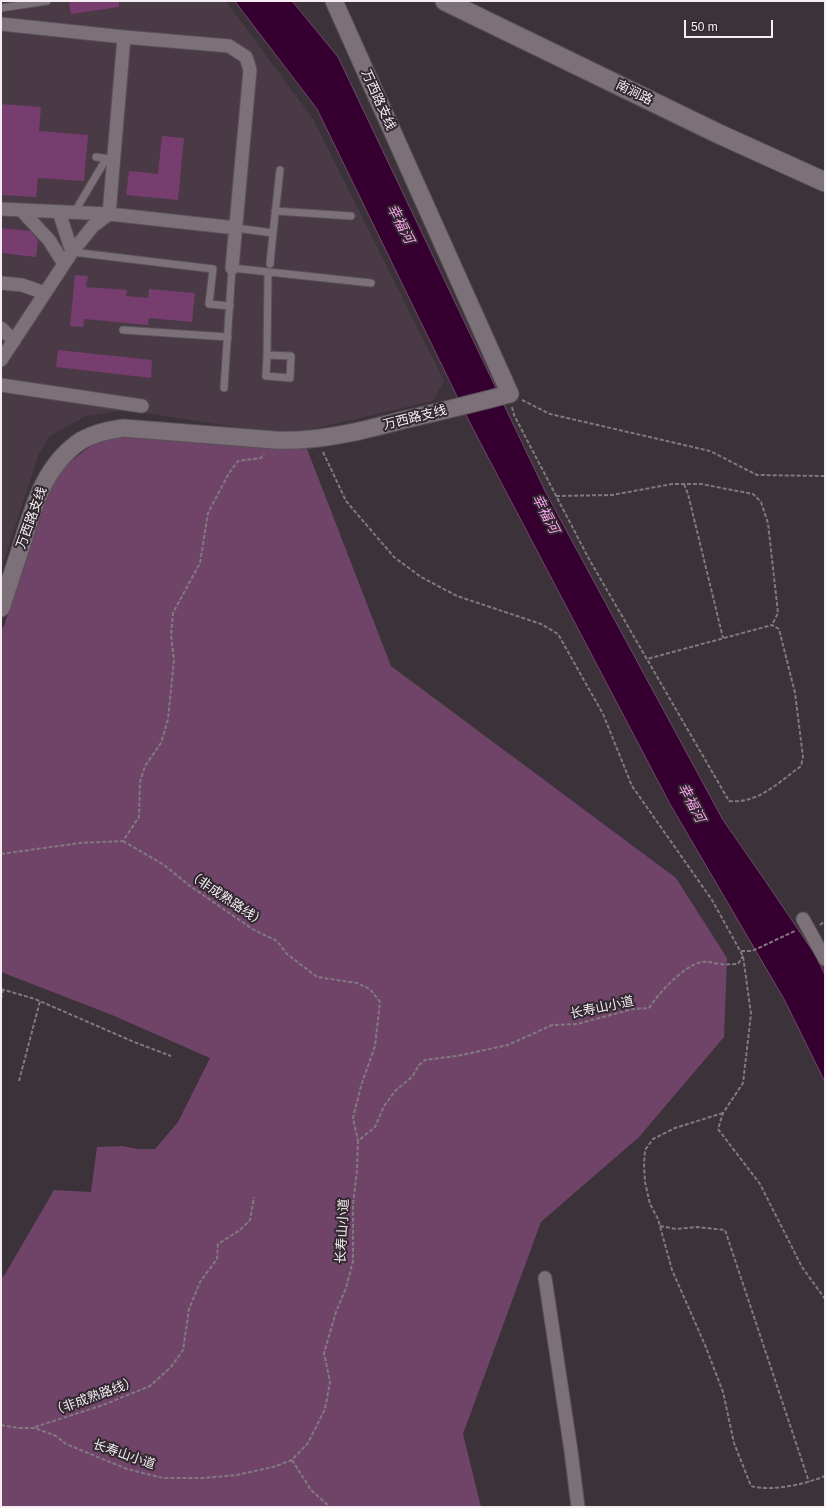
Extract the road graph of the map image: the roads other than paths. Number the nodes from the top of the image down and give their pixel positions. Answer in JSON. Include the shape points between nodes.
{"nodes":[{"id":1,"x":47,"y":1,"type":"edge"},
{"id":2,"x":334,"y":1,"type":"edge"},
{"id":3,"x":445,"y":1,"type":"edge"},
{"id":4,"x":1,"y":8,"type":"edge"},
{"id":5,"x":1,"y":24,"type":"edge"},
{"id":6,"x":124,"y":37,"type":"junction"},
{"id":7,"x":96,"y":157,"type":"dead end"},
{"id":8,"x":110,"y":159,"type":"junction"},
{"id":9,"x":280,"y":170,"type":"dead end"},
{"id":10,"x":825,"y":182,"type":"edge"},
{"id":11,"x":1,"y":209,"type":"edge"},
{"id":12,"x":21,"y":210,"type":"junction"},
{"id":13,"x":276,"y":210,"type":"junction"},
{"id":14,"x":59,"y":212,"type":"junction"},
{"id":15,"x":74,"y":213,"type":"junction"},
{"id":16,"x":109,"y":214,"type":"junction"},
{"id":17,"x":351,"y":216,"type":"dead end"},
{"id":18,"x":236,"y":228,"type":"junction"},
{"id":19,"x":273,"y":233,"type":"junction"},
{"id":20,"x":72,"y":252,"type":"junction"},
{"id":21,"x":64,"y":264,"type":"junction"},
{"id":22,"x":270,"y":264,"type":"dead end"},
{"id":23,"x":232,"y":268,"type":"junction"},
{"id":24,"x":268,"y":272,"type":"junction"},
{"id":25,"x":1,"y":283,"type":"edge"},
{"id":26,"x":371,"y":283,"type":"dead end"},
{"id":27,"x":45,"y":293,"type":"junction"},
{"id":28,"x":230,"y":306,"type":"junction"},
{"id":29,"x":1,"y":328,"type":"edge"},
{"id":30,"x":123,"y":330,"type":"dead end"},
{"id":31,"x":228,"y":337,"type":"junction"},
{"id":32,"x":14,"y":341,"type":"junction"},
{"id":33,"x":267,"y":354,"type":"junction"},
{"id":34,"x":1,"y":360,"type":"edge"},
{"id":35,"x":1,"y":385,"type":"edge"},
{"id":36,"x":224,"y":388,"type":"dead end"},
{"id":37,"x":142,"y":406,"type":"dead end"},
{"id":38,"x":1,"y":608,"type":"edge"},
{"id":39,"x":805,"y":922,"type":"road end"},
{"id":40,"x":825,"y":959,"type":"edge"},
{"id":41,"x":545,"y":1278,"type":"dead end"},
{"id":42,"x":578,"y":1507,"type":"edge"}],
"edges":[{"from":1,"to":4,"type":"lane"},
{"from":2,"to":38,"type":"street","name":"万西路支线","via":[[509,394],[365,430],[289,441],[123,428],[103,431],[82,440],[50,473],[37,496]]},
{"from":3,"to":10,"type":"main road","name":"南涧路","via":[[719,134]]},
{"from":5,"to":6,"type":"street"},
{"from":6,"to":8,"type":"street"},
{"from":6,"to":18,"type":"street","via":[[229,46],[246,57],[250,70]]},
{"from":7,"to":8,"type":"lane"},
{"from":8,"to":15,"type":"lane"},
{"from":8,"to":16,"type":"street"},
{"from":9,"to":13,"type":"lane"},
{"from":11,"to":12,"type":"street"},
{"from":12,"to":14,"type":"street"},
{"from":12,"to":21,"type":"street","via":[[48,240]]},
{"from":13,"to":17,"type":"lane"},
{"from":13,"to":19,"type":"lane"},
{"from":14,"to":15,"type":"street"},
{"from":14,"to":20,"type":"street"},
{"from":15,"to":16,"type":"street"},
{"from":16,"to":18,"type":"street"},
{"from":16,"to":20,"type":"street","via":[[93,226]]},
{"from":18,"to":19,"type":"lane"},
{"from":18,"to":23,"type":"street"},
{"from":19,"to":22,"type":"lane"},
{"from":20,"to":21,"type":"street"},
{"from":20,"to":28,"type":"lane","via":[[213,269],[209,304]]},
{"from":21,"to":27,"type":"street"},
{"from":23,"to":24,"type":"lane"},
{"from":23,"to":28,"type":"lane"},
{"from":24,"to":26,"type":"lane"},
{"from":24,"to":33,"type":"lane"},
{"from":25,"to":27,"type":"street","via":[[22,285]]},
{"from":27,"to":32,"type":"street"},
{"from":28,"to":31,"type":"lane"},
{"from":29,"to":32,"type":"street"},
{"from":30,"to":31,"type":"lane"},
{"from":31,"to":36,"type":"lane"},
{"from":32,"to":34,"type":"street"},
{"from":33,"to":33,"type":"lane","via":[[291,356],[290,378],[266,376]]},
{"from":35,"to":37,"type":"street"},
{"from":39,"to":40,"type":"street"},
{"from":41,"to":42,"type":"street"}]}
